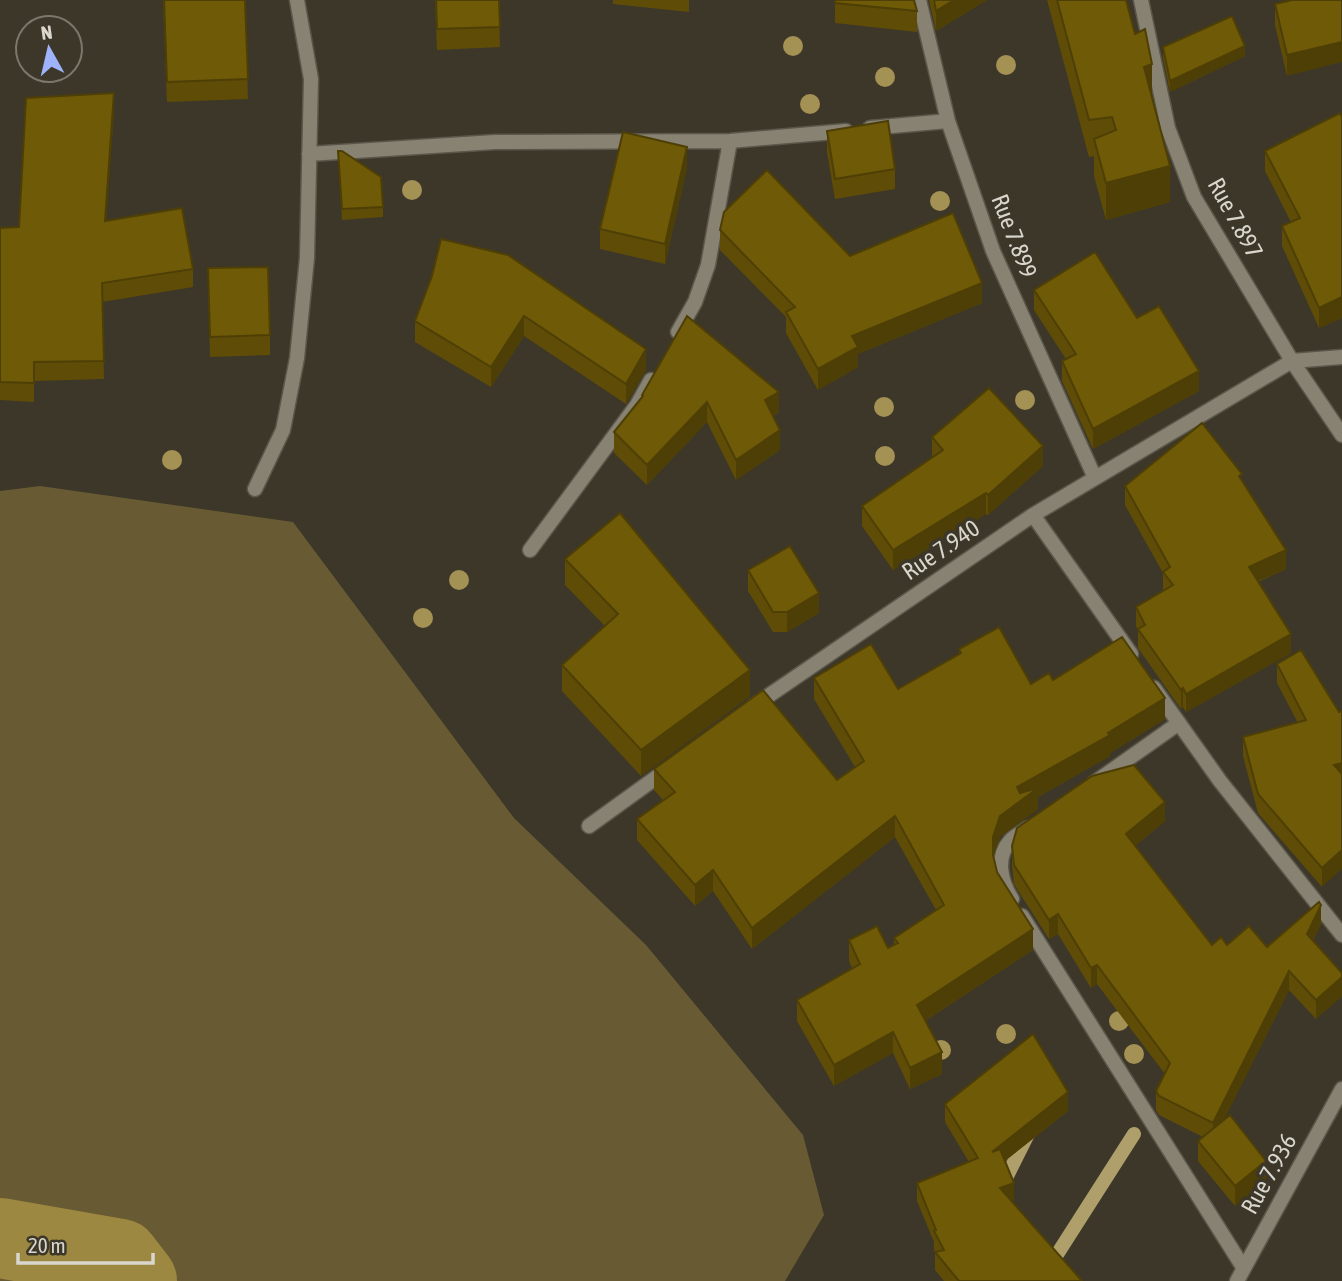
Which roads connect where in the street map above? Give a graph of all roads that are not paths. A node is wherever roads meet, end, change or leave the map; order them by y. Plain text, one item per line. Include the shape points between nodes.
1 (297, 0) edge
2 (919, 0) edge
3 (1140, 0) edge
4 (948, 121) junction
5 (730, 141) junction
6 (309, 154) junction
7 (669, 347) edge
8 (1342, 357) edge
9 (1292, 361) junction
10 (656, 370) edge
11 (1342, 435) edge
12 (1095, 478) junction
13 (255, 489) dead end
14 (1033, 515) junction
15 (530, 550) dead end
16 (744, 713) edge
17 (1179, 723) junction
18 (678, 762) edge
19 (1077, 794) edge
20 (1043, 818) edge
21 (589, 827) dead end
22 (1342, 934) edge
23 (1342, 1089) edge
24 (1240, 1274) edge

1 - 6 street via 311,79
2 - 4 street, Rue 7.899
3 - 9 street, Rue 7.897 via 1168,128 1194,197
4 - 5 street
4 - 12 street, Rue 7.899 via 993,251
5 - 6 street via 495,142
5 - 7 street via 708,265 695,302
6 - 13 street via 307,258 297,358 284,430
8 - 9 street, Rue 7.940
9 - 11 street, Rue 7.897
9 - 12 street, Rue 7.940
10 - 15 street via 637,405
12 - 14 street, Rue 7.940
14 - 16 street, Rue 7.940
14 - 17 street
17 - 19 street
17 - 22 street
18 - 21 street
20 - 24 street via 1009,841 1000,871 1005,888
23 - 24 street, Rue 7.936

